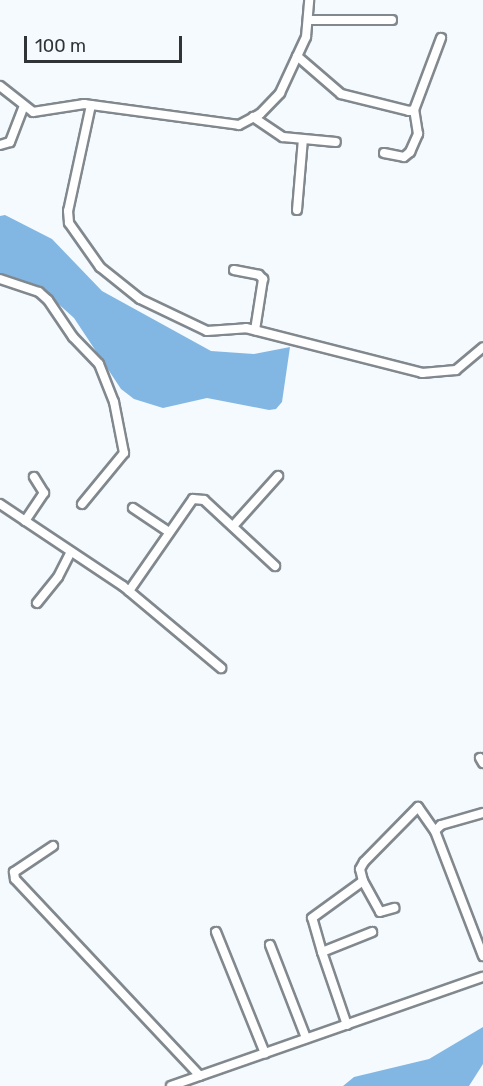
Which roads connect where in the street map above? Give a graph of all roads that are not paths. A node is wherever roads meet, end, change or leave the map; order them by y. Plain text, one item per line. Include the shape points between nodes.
1 (309, 0) edge
2 (308, 20) junction
3 (392, 20) dead end
4 (441, 38) dead end
5 (297, 56) junction
6 (0, 86) edge
7 (91, 105) junction
8 (24, 106) junction
9 (414, 110) junction
10 (254, 117) junction
11 (303, 139) junction
12 (336, 142) dead end
13 (0, 145) edge
14 (384, 153) dead end
15 (297, 210) dead end
16 (234, 270) dead end
17 (0, 279) edge
18 (255, 330) junction
19 (483, 347) edge
20 (278, 476) dead end
21 (34, 477) dead end
22 (0, 504) edge
23 (82, 504) dead end
24 (133, 508) dead end
25 (25, 521) junction
26 (234, 525) junction
27 (170, 532) junction
28 (71, 552) junction
29 (274, 566) dead end
30 (129, 591) junction
31 (37, 603) dead end
32 (221, 668) dead end
33 (483, 813) edge
34 (435, 831) junction
35 (53, 846) dead end
36 (363, 881) junction
37 (394, 908) dead end
38 (216, 932) dead end
39 (372, 932) dead end
40 (270, 945) dead end
41 (322, 952) junction
42 (483, 956) edge
43 (483, 977) edge
44 (347, 1025) junction
45 (306, 1038) junction
46 (265, 1053) junction
47 (200, 1076) junction
48 (171, 1086) edge

1 - 2 street
2 - 3 street
2 - 5 street via 306,38
4 - 9 street
5 - 9 street via 341,94
5 - 10 street via 280,93
6 - 8 street
7 - 8 street via 33,112
7 - 10 street via 239,125
7 - 18 street via 68,211 72,232 118,284 180,321 207,331
8 - 13 street via 10,142
9 - 14 street via 418,134 410,152 404,157
10 - 11 street via 283,136
11 - 12 street
11 - 15 street
16 - 18 street via 263,279
17 - 23 street via 34,290 48,300 73,337 99,364 114,402 124,453
18 - 19 street via 422,373 456,370
20 - 26 street
21 - 25 street via 45,493
22 - 25 street
24 - 27 street
25 - 28 street
26 - 27 street via 204,500 193,499
26 - 29 street
27 - 30 street
28 - 30 street
28 - 31 street via 58,577
30 - 32 street
33 - 34 street via 441,825
34 - 36 street via 418,807 364,862 360,869
34 - 42 street
35 - 47 street via 14,872 15,879
36 - 37 street via 380,912
36 - 41 street via 312,918
38 - 46 street
39 - 41 street
40 - 45 street
41 - 44 street
43 - 44 street
44 - 45 street
45 - 46 street
46 - 47 street
47 - 48 street

